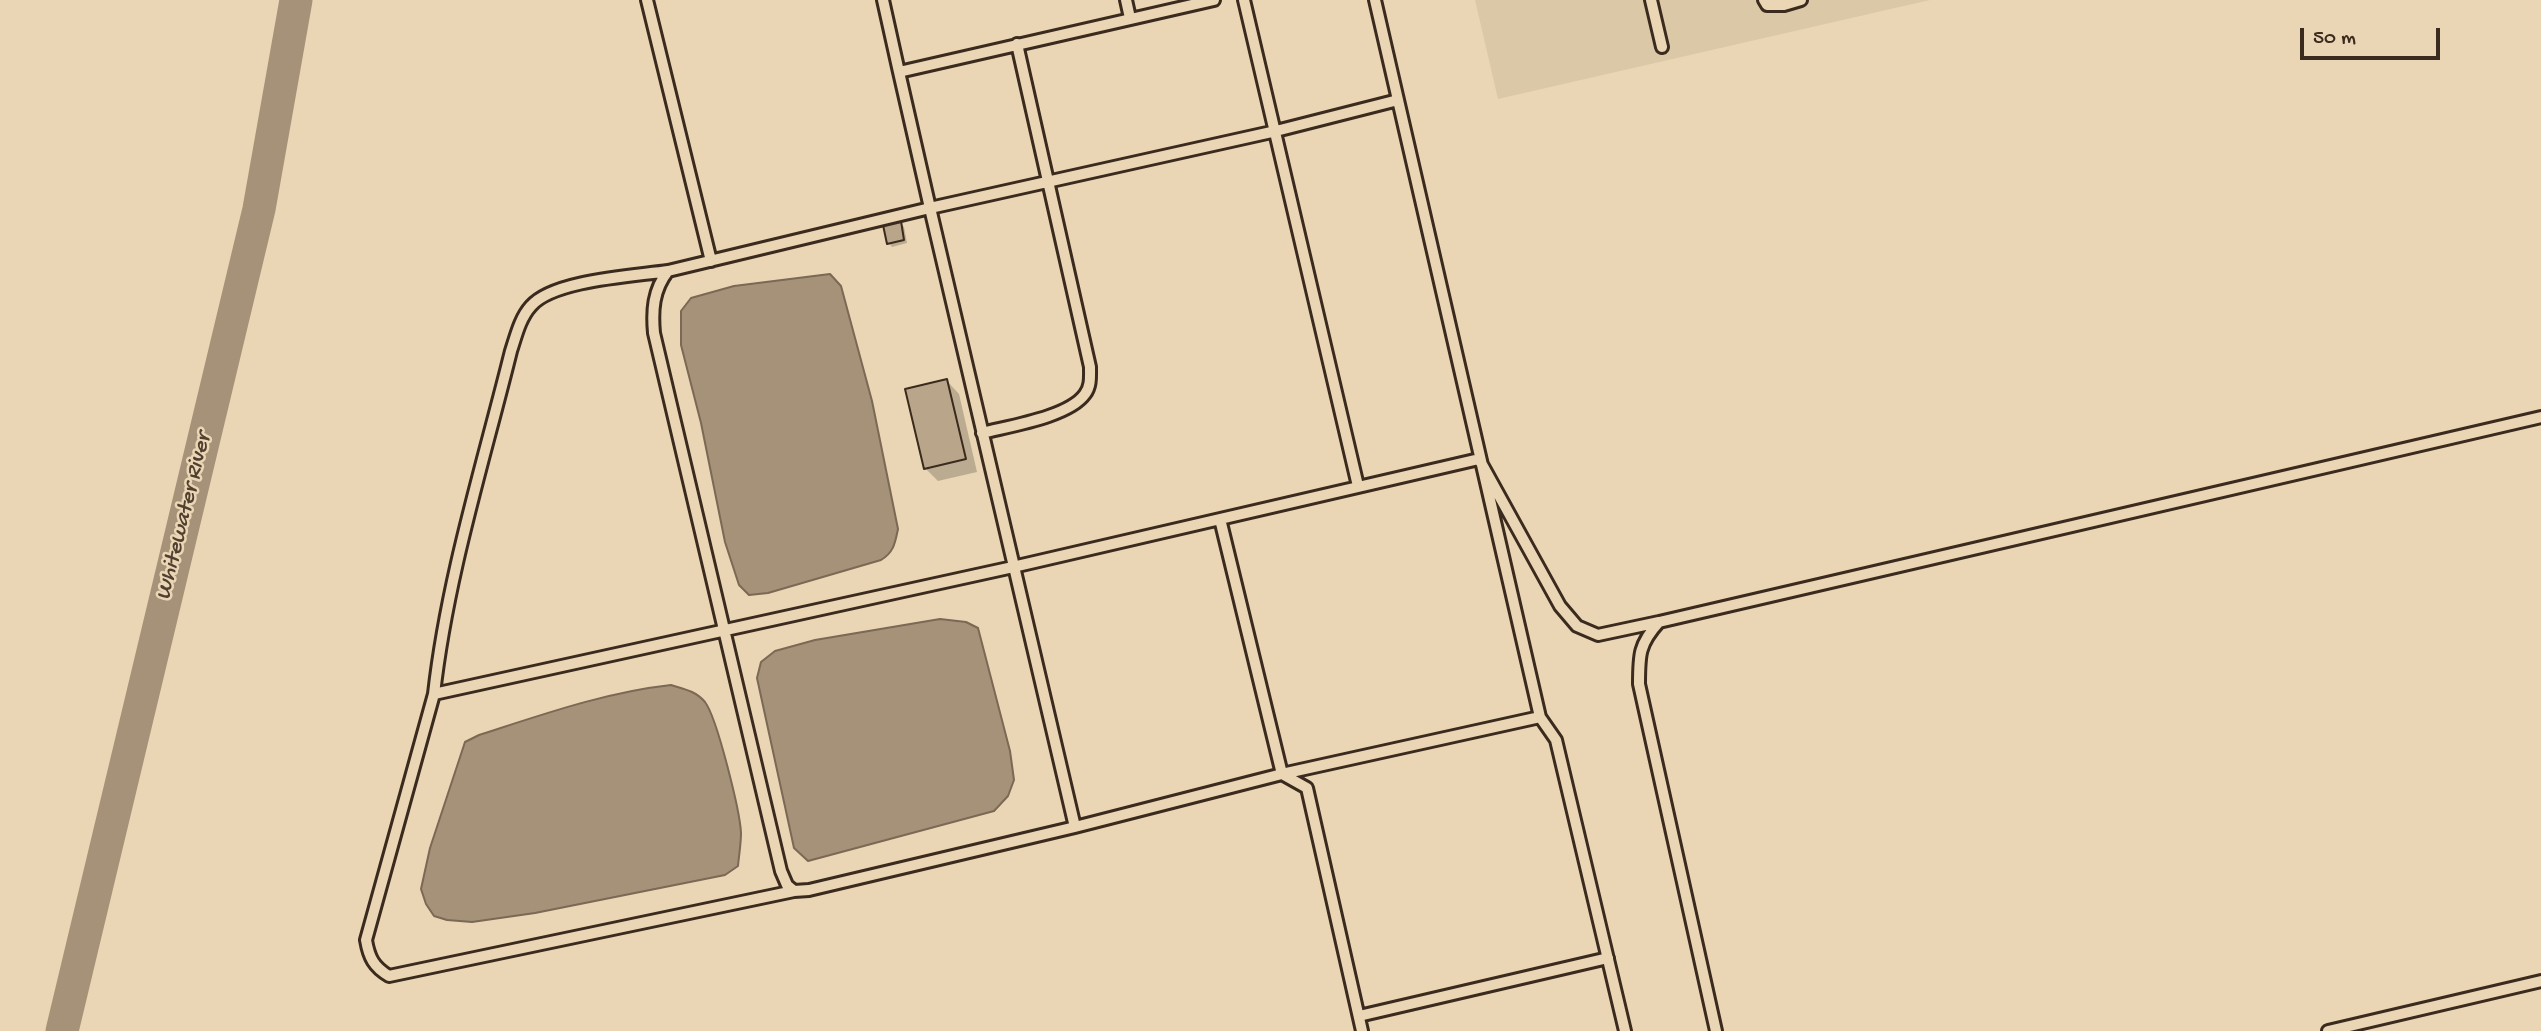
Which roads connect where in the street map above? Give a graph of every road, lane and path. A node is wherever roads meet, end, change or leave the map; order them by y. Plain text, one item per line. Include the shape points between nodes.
1 (647, 0) edge
2 (883, 0) edge
3 (1126, 0) edge
4 (1214, 0) edge
5 (1244, 0) edge
6 (1375, 0) edge
7 (1651, 0) edge
8 (1764, 0) edge
9 (1801, 0) edge
10 (1130, 18) junction
11 (1017, 44) junction
12 (1662, 47) dead end
13 (899, 72) junction
14 (1398, 100) junction
15 (1276, 131) junction
16 (1049, 181) junction
17 (930, 208) junction
18 (711, 261) junction
19 (667, 271) junction
20 (2541, 416) edge
21 (982, 433) junction
22 (1479, 459) junction
23 (1358, 486) junction
24 (1220, 519) junction
25 (1013, 567) junction
26 (1659, 622) junction
27 (724, 629) junction
28 (434, 694) junction
29 (1540, 717) junction
30 (1282, 774) junction
31 (1074, 827) junction
32 (794, 891) junction
33 (1608, 958) junction
34 (2541, 981) edge
35 (1359, 1016) junction
36 (1362, 1031) edge
37 (1625, 1031) edge
38 (1716, 1031) edge
39 (2328, 1031) edge

1 - 18 lane
2 - 13 lane
3 - 10 lane
4 - 10 lane
5 - 15 lane
6 - 14 lane
7 - 12 lane
8 - 9 lane via 1767,5 1784,5
10 - 11 lane
11 - 13 lane
11 - 16 lane
13 - 17 lane
14 - 15 lane
14 - 22 lane
15 - 16 lane
15 - 23 lane
16 - 17 lane
16 - 21 lane via 1090,384 1073,406
17 - 18 lane
17 - 21 lane
18 - 19 lane
19 - 27 lane via 652,312 654,333
19 - 28 lane via 570,286 543,296 522,320 457,562
20 - 26 lane
21 - 25 lane
22 - 23 lane
22 - 26 lane via 1560,606 1577,626 1598,635
22 - 29 lane
23 - 24 lane
24 - 25 lane
24 - 30 lane
25 - 27 lane
25 - 31 lane
26 - 38 lane via 1639,654 1639,684
27 - 28 lane
27 - 32 lane via 781,871
28 - 32 lane via 366,940 376,968 389,976
29 - 30 lane
29 - 33 lane via 1556,740
30 - 31 lane
30 - 35 lane via 1307,788
31 - 32 lane
33 - 35 lane
33 - 37 lane
34 - 39 lane
35 - 36 lane

